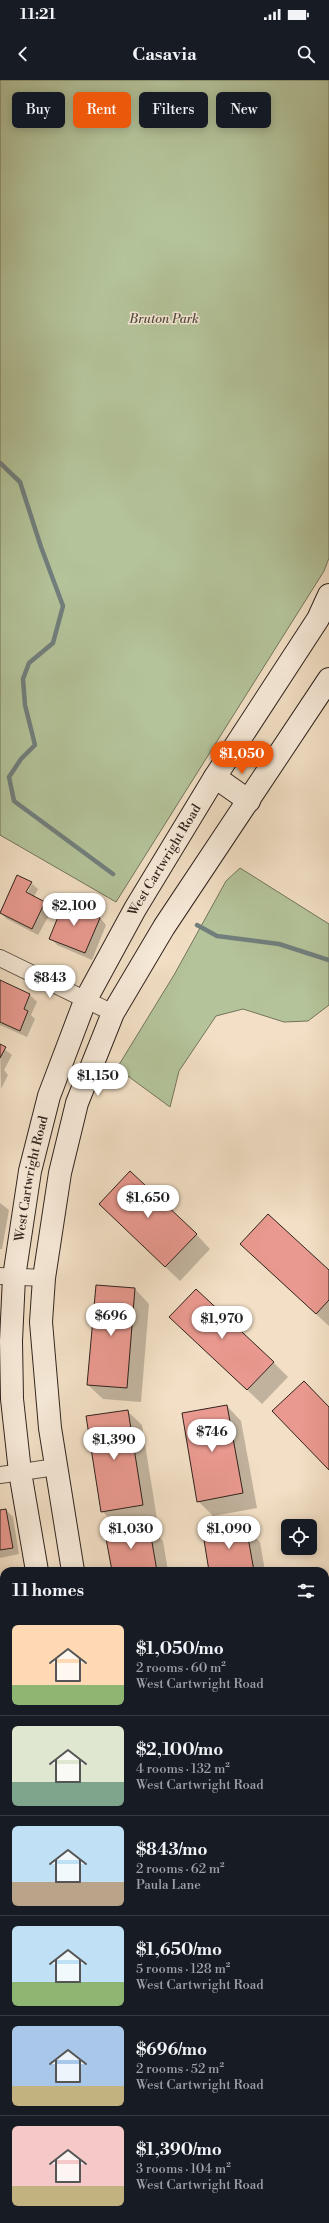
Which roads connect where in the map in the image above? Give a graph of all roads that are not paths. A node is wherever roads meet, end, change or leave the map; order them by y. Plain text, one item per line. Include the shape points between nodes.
1 (329, 595) edge
2 (329, 679) edge
3 (215, 777) junction
4 (249, 801) junction
5 (0, 958) edge
6 (85, 1001) junction
7 (113, 1013) junction
8 (7, 1277) edge
9 (44, 1278) junction
10 (56, 1467) junction
11 (10, 1473) edge
12 (36, 1567) edge
13 (72, 1567) edge

1 - 3 main road, West Cartwright Road via 318,619
2 - 4 main road, West Cartwright Road
3 - 4 main road
3 - 6 main road, West Cartwright Road via 135,909
4 - 7 main road, West Cartwright Road via 164,927
5 - 6 street
6 - 7 street
6 - 8 main road, West Cartwright Road via 47,1104
7 - 9 main road, West Cartwright Road via 77,1103 60,1173
8 - 9 street
8 - 11 main road, West Cartwright Road via 12,1399
9 - 10 main road, West Cartwright Road via 42,1322 50,1428
10 - 11 street
10 - 13 main road, West Cartwright Road
11 - 12 main road, West Cartwright Road

